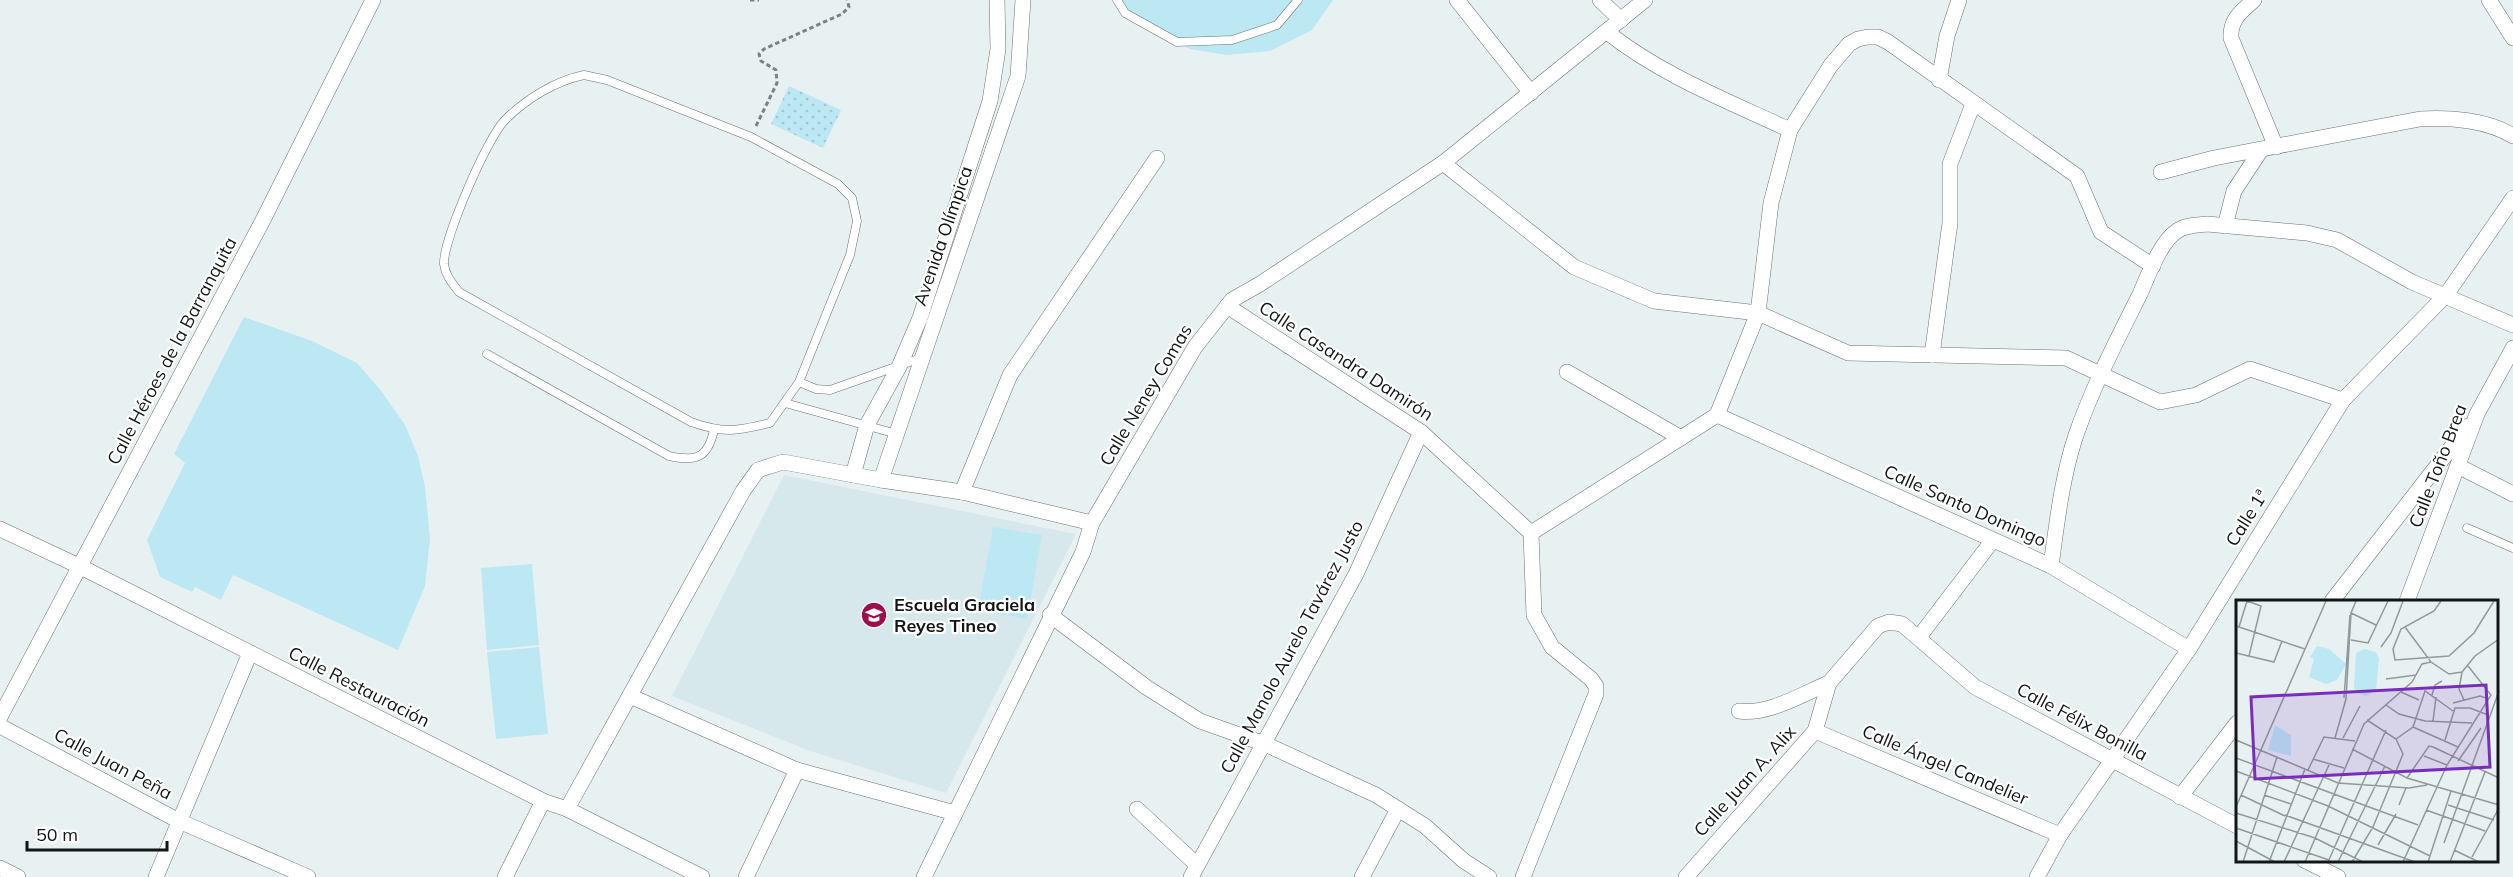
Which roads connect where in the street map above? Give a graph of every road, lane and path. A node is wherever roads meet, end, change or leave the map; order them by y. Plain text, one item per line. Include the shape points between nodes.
1 (373, 0) edge
2 (750, 0) edge
3 (759, 0) edge
4 (847, 0) edge
5 (997, 0) edge
6 (1023, 0) edge
7 (1117, 0) edge
8 (1298, 0) edge
9 (1457, 0) edge
10 (1600, 0) edge
11 (1645, 0) edge
12 (1959, 0) edge
13 (2254, 0) edge
14 (2489, 0) edge
15 (1620, 20) junction
16 (1607, 32) junction
17 (2513, 38) edge
18 (1939, 80) junction
19 (1531, 93) junction
20 (1973, 104) junction
21 (1790, 130) junction
22 (2513, 136) edge
23 (750, 137) junction
24 (2269, 149) junction
25 (1157, 158) dead end
26 (1443, 163) junction
27 (2161, 172) dead end
28 (2513, 198) edge
29 (2225, 226) junction
30 (2153, 266) junction
31 (2446, 295) junction
32 (1227, 306) junction
33 (1758, 313) junction
34 (2513, 325) edge
35 (2513, 348) edge
36 (487, 354) dead end
37 (1932, 355) junction
38 (923, 358) junction
39 (899, 367) junction
40 (1567, 372) dead end
41 (2100, 375) junction
42 (799, 382) junction
43 (2343, 400) junction
44 (786, 403) junction
45 (2477, 414) junction
46 (1717, 415) junction
47 (867, 425) junction
48 (714, 430) junction
49 (1421, 432) junction
50 (897, 434) junction
51 (1681, 438) junction
52 (2458, 466) junction
53 (853, 475) junction
54 (881, 480) junction
55 (962, 492) junction
56 (2513, 494) edge
57 (1092, 524) junction
58 (2467, 528) dead end
59 (0, 529) edge
60 (1531, 533) junction
61 (1993, 540) junction
62 (2513, 548) edge
63 (2050, 566) junction
64 (81, 567) junction
65 (2333, 600) edge
66 (2407, 600) edge
67 (1050, 615) junction
68 (1919, 637) junction
69 (2189, 649) junction
70 (250, 653) junction
71 (1829, 683) junction
72 (630, 696) junction
73 (1739, 711) dead end
74 (0, 717) edge
75 (2236, 724) edge
76 (0, 726) edge
77 (1815, 731) junction
78 (1265, 744) junction
79 (2114, 761) junction
80 (796, 770) junction
81 (2180, 797) junction
82 (543, 801) junction
83 (1137, 808) dead end
84 (567, 809) junction
85 (1398, 809) junction
86 (955, 813) junction
87 (179, 821) junction
88 (2236, 825) edge
89 (2060, 836) junction
90 (2307, 865) edge
91 (0, 868) edge
92 (1194, 871) edge
93 (18, 877) edge
94 (156, 877) edge
95 (308, 877) edge
96 (505, 877) edge
97 (702, 877) edge
98 (746, 877) edge
99 (924, 877) edge
100 (1362, 877) edge
101 (1489, 877) edge
102 (1523, 877) edge
103 (1686, 877) edge
104 (2037, 877) edge
105 (2338, 877) edge

1 - 64 street, Calle Héroes de la Barranquita
2 - 3 path
4 - 23 path via 849,7 842,14 759,54 761,61 776,70 778,80
5 - 39 street via 998,49 990,100 920,318
6 - 38 street, Avenida Olímpica via 1018,76
7 - 8 lane via 1125,13 1177,42 1232,40 1277,25
9 - 19 street
10 - 15 street
11 - 15 street, Calle Neney Comas
12 - 18 street
13 - 24 street via 2234,19 2230,38
14 - 17 street
15 - 16 street, Calle Neney Comas
16 - 19 street, Calle Neney Comas
16 - 21 street via 1635,54
18 - 20 street
18 - 21 street via 1878,37 1858,39 1831,65
19 - 26 street, Calle Neney Comas
20 - 30 street via 2078,176 2101,232
20 - 37 street via 1950,164 1950,223
21 - 33 street via 1771,203
22 - 24 street via 2445,117
23 - 42 lane via 838,184 852,198 858,221 849,255
23 - 48 lane via 607,80 584,75 569,78 546,89 505,120 488,143 474,172 444,262 446,275 459,292 692,422
24 - 27 street
24 - 29 street via 2234,191
25 - 55 street via 1010,375
26 - 32 street, Calle Neney Comas
26 - 33 street via 1574,267 1654,301
28 - 31 street, Calle 1ª
29 - 30 street via 2193,225 2177,230
29 - 31 street via 2307,233 2337,240 2412,282
30 - 41 street
31 - 34 street
31 - 43 street, Calle 1ª
32 - 49 street, Calle Casandra Damirón
32 - 57 street, Calle Neney Comas via 1195,347
33 - 37 street via 1848,353
33 - 46 street
35 - 45 street, Calle Toño Brea
36 - 48 lane via 669,456 697,458 707,451
37 - 41 street via 2066,358
38 - 39 lane
38 - 50 street, Avenida Olímpica
39 - 42 lane via 830,390
39 - 47 street
40 - 51 street
41 - 43 street via 2160,402 2196,395 2250,369
41 - 63 street via 2073,446
42 - 44 lane
43 - 69 street, Calle 1ª
44 - 47 lane
44 - 48 lane via 770,423 741,430
45 - 52 street, Calle Toño Brea
45 - 65 street
46 - 51 street
46 - 61 street, Calle Santo Domingo
47 - 50 lane
47 - 53 street
49 - 60 street, Calle Casandra Damirón
49 - 78 street, Calle Manolo Aurelo Tavárez Justo via 1356,574
50 - 54 street, Avenida Olímpica
51 - 60 street
52 - 56 street
52 - 66 street, Calle Toño Brea
53 - 54 street
53 - 72 street via 783,462 758,470 742,491
54 - 55 street
55 - 57 street
57 - 67 street, Calle Neney Comas via 1083,552
58 - 62 lane
59 - 64 street, Calle Restauración
60 - 102 street via 1534,615 1552,647 1591,680 1596,694
61 - 63 street, Calle Santo Domingo
61 - 68 street
63 - 69 street, Calle Santo Domingo
64 - 70 street, Calle Restauración
64 - 74 street, Calle Héroes de la Barranquita
67 - 78 street via 1146,687 1200,721
67 - 86 street, Calle Neney Comas
68 - 71 street, Calle Juan A. Alix via 1896,622 1883,623
68 - 79 street, Calle Félix Bonilla via 1975,687
69 - 79 street, Calle 1ª
70 - 82 street, Calle Restauración
70 - 87 street
71 - 73 street via 1766,709
71 - 77 street, Calle Juan A. Alix
72 - 80 street
72 - 84 street
75 - 81 street
76 - 87 street, Calle Juan Peña
77 - 89 street, Calle Ángel Candelier
77 - 103 street, Calle Juan A. Alix
78 - 85 street
78 - 92 street, Calle Manolo Aurelo Tavárez Justo
79 - 81 street, Calle Félix Bonilla
79 - 89 street, Calle 1ª
80 - 86 street
80 - 98 street
81 - 88 street, Calle Félix Bonilla
82 - 84 street, Calle Restauración
82 - 96 street
83 - 92 street
84 - 97 street, Calle Restauración
85 - 100 street
85 - 101 street
86 - 99 street, Calle Neney Comas
87 - 94 street
87 - 95 street, Calle Juan Peña
89 - 104 street, Calle 1ª
90 - 105 street
91 - 93 street

